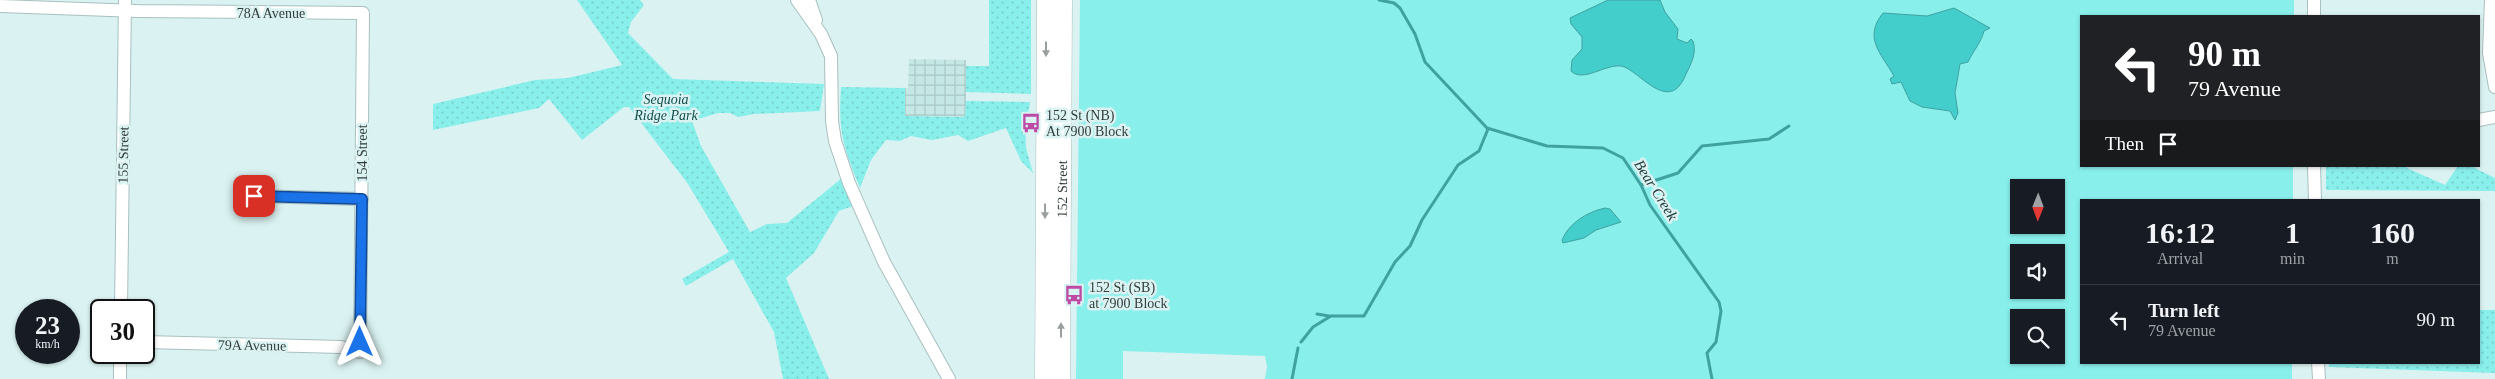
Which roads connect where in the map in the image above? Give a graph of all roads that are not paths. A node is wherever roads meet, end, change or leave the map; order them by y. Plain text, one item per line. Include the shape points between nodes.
1 (797, 0) edge
2 (810, 0) edge
3 (1046, 0) edge
4 (1063, 0) edge
5 (2314, 0) edge
6 (2490, 0) edge
7 (125, 5) edge
8 (0, 6) edge
9 (363, 13) joint
10 (2314, 15) edge
11 (821, 34) junction
12 (2495, 87) edge
13 (2495, 117) edge
14 (2480, 120) edge
15 (2314, 167) edge
16 (254, 196) dead end
17 (362, 199) junction
18 (2315, 199) edge
19 (121, 299) edge
20 (155, 342) edge
21 (360, 352) joint
22 (120, 364) edge
23 (2318, 364) edge
24 (120, 379) edge
25 (949, 379) edge
26 (1044, 379) edge
27 (1061, 379) edge
28 (2319, 379) edge

1 - 11 street
2 - 11 street
3 -> 26 main road, 152 Street
27 -> 4 main road, 152 Street
5 - 10 street
6 - 12 street via 2489,53
7 - 8 street, 78A Avenue
7 - 9 street, 78A Avenue
7 - 19 street, 155 Street
9 - 17 street, 154 Street
11 - 25 street via 831,56 832,121 840,158 884,262
13 - 14 street
15 - 18 street
16 - 17 street
17 - 21 street, 154 Street
20 - 21 street, 79A Avenue via 341,347
22 - 24 street
23 - 28 street

